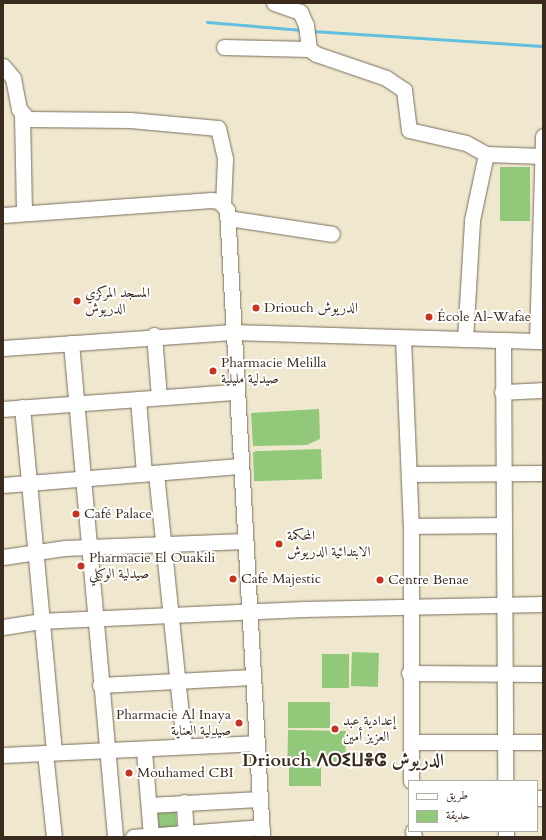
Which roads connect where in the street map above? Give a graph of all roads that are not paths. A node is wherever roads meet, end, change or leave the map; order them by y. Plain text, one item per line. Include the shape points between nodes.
1 (274, 3) edge
2 (308, 3) edge
3 (304, 18) junction
4 (224, 47) dead end
5 (309, 49) junction
6 (3, 66) edge
7 (22, 115) junction
8 (543, 136) edge
9 (486, 154) junction
10 (542, 156) edge
11 (542, 189) edge
12 (223, 204) junction
13 (24, 213) junction
14 (3, 214) edge
15 (228, 218) junction
16 (541, 226) edge
17 (332, 234) dead end
18 (540, 295) edge
19 (232, 332) junction
20 (154, 336) junction
21 (403, 338) junction
22 (464, 339) junction
23 (503, 340) junction
24 (540, 341) edge
25 (71, 343) junction
26 (3, 348) edge
27 (543, 390) edge
28 (236, 392) junction
29 (502, 392) junction
30 (159, 397) junction
31 (138, 399) junction
32 (77, 402) junction
33 (22, 407) junction
34 (3, 408) edge
35 (239, 466) junction
36 (503, 472) junction
37 (543, 473) edge
38 (150, 474) junction
39 (409, 474) junction
40 (82, 479) junction
41 (27, 482) junction
42 (3, 485) edge
43 (503, 525) junction
44 (411, 526) junction
45 (244, 541) junction
46 (164, 546) junction
47 (89, 547) junction
48 (34, 553) junction
49 (3, 557) edge
50 (504, 603) junction
51 (543, 604) edge
52 (410, 605) junction
53 (248, 612) junction
54 (171, 617) junction
55 (94, 620) junction
56 (40, 621) junction
57 (3, 627) edge
58 (502, 672) junction
59 (409, 673) junction
60 (543, 674) edge
61 (252, 677) junction
62 (178, 679) junction
63 (100, 685) junction
64 (503, 740) junction
65 (411, 742) junction
66 (543, 742) edge
67 (254, 743) junction
68 (184, 746) junction
69 (144, 751) junction
70 (49, 752) junction
71 (105, 752) junction
72 (3, 755) edge
73 (411, 780) edge
74 (505, 780) edge
75 (259, 799) junction
76 (184, 802) junction
77 (149, 805) junction
78 (262, 832) edge
79 (151, 836) edge
80 (186, 836) edge
81 (54, 837) edge
82 (115, 837) edge
83 (133, 837) edge

1 - 3 street via 300,12
2 - 3 street
3 - 5 street
4 - 5 street
5 - 9 street via 324,59 398,84 407,96 409,130 466,143
6 - 7 street via 13,78
7 - 12 street via 34,120 130,120 218,128 225,159
7 - 13 street
8 - 10 street
9 - 10 street
9 - 22 street via 472,220
10 - 11 street
11 - 16 street
12 - 13 street via 211,200
12 - 15 street
13 - 14 street
15 - 17 street
15 - 19 street
16 - 18 street
18 - 24 street
19 - 20 street
19 - 21 street
19 - 28 street
20 - 25 street
20 - 30 street
21 - 22 street
21 - 39 street
22 - 23 street
23 - 24 street
23 - 29 street
25 - 26 street
25 - 32 street
27 - 29 street
28 - 30 street
28 - 35 street
29 - 36 street
30 - 31 street
31 - 32 street
31 - 38 street
32 - 33 street
32 - 40 street
33 - 34 street
33 - 41 street
35 - 38 street
35 - 45 street
36 - 37 street
36 - 39 street
36 - 43 street
38 - 40 street
38 - 46 street
39 - 44 street
40 - 41 street
40 - 47 street
41 - 42 street
41 - 48 street
43 - 44 street
43 - 50 street
44 - 52 street
45 - 46 street
45 - 53 street
46 - 47 street
46 - 54 street
47 - 48 street
47 - 55 street
48 - 49 street
48 - 56 street
50 - 51 street
50 - 52 street
50 - 58 street
52 - 53 street
52 - 59 street
53 - 54 street
53 - 61 street
54 - 55 street
54 - 62 street
55 - 56 street
55 - 63 street
56 - 57 street
56 - 70 street
58 - 59 street
58 - 60 street
58 - 64 street
59 - 65 street
61 - 62 street
61 - 67 street
62 - 63 street
62 - 68 street
63 - 71 street
64 - 65 street
64 - 66 street
64 - 74 street
65 - 73 street
67 - 68 street
67 - 75 street
68 - 69 street
69 - 71 street
69 - 77 street
70 - 71 street
70 - 72 street
70 - 81 street
71 - 82 street
75 - 76 street
75 - 78 street
76 - 77 street
76 - 80 street
77 - 79 street
78 - 80 street
79 - 80 street
79 - 83 street

